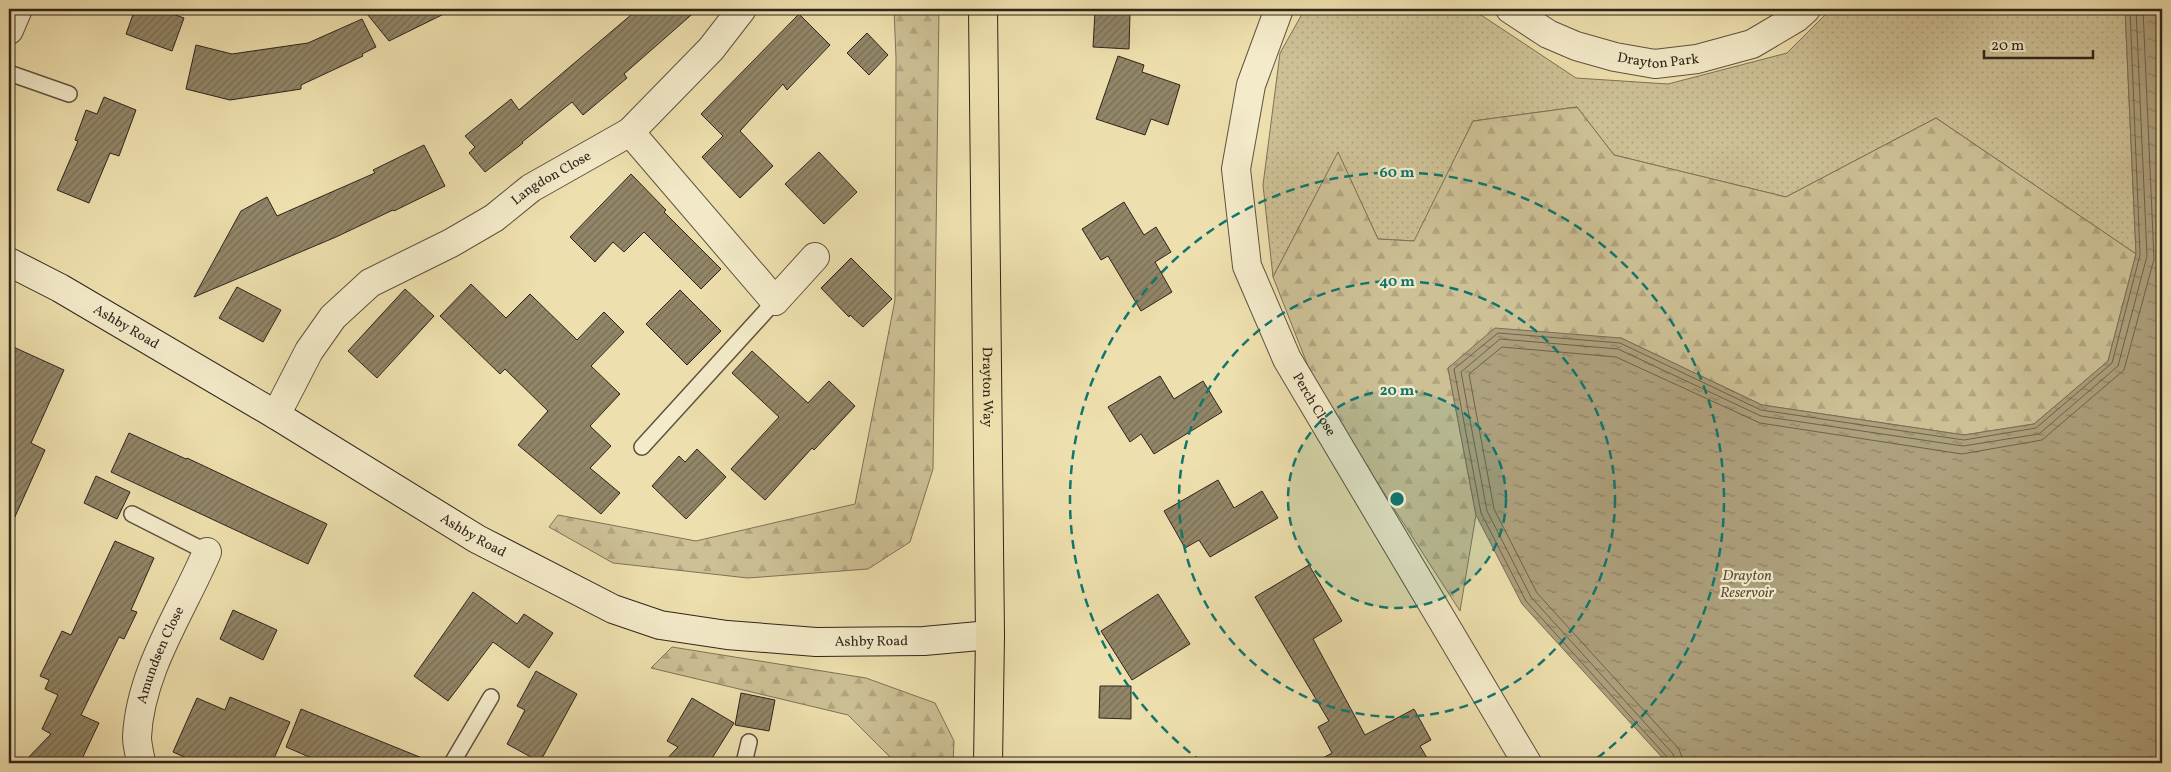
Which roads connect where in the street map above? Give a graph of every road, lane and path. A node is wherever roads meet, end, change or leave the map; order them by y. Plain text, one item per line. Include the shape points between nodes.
1 (18, 9) edge
2 (742, 9) edge
3 (983, 9) edge
4 (1279, 9) edge
5 (1510, 9) edge
6 (1806, 9) edge
7 (9, 30) edge
8 (9, 73) edge
9 (69, 94) dead end
10 (630, 132) junction
11 (815, 257) dead end
12 (9, 262) edge
13 (775, 300) junction
14 (276, 415) junction
15 (642, 447) dead end
16 (132, 514) dead end
17 (207, 552) joint
18 (990, 635) junction
19 (491, 697) dead end
20 (749, 742) dead end
21 (141, 763) edge
22 (452, 763) edge
23 (744, 763) edge
24 (988, 763) edge
25 (1527, 763) edge

1 - 7 street
2 - 10 street, Langdon Close via 711,49
3 - 18 main road, Drayton Way
4 - 25 street, Perch Close via 1251,85 1236,169 1247,266 1287,359
5 - 6 street, Drayton Park via 1548,34 1576,46 1655,64 1697,58 1752,44
8 - 9 lane
10 - 13 street
10 - 14 street, Langdon Close via 531,188 494,218 370,284 334,317 309,350
11 - 13 street
12 - 14 street, Ashby Road via 60,288
13 - 15 lane
14 - 18 street, Ashby Road via 477,539 613,608 660,625 727,635 816,642 924,641
16 - 17 lane
17 - 21 street, Amundsen Close via 157,659 143,698 137,738
18 - 24 main road, Drayton Way
19 - 22 lane
20 - 23 lane

